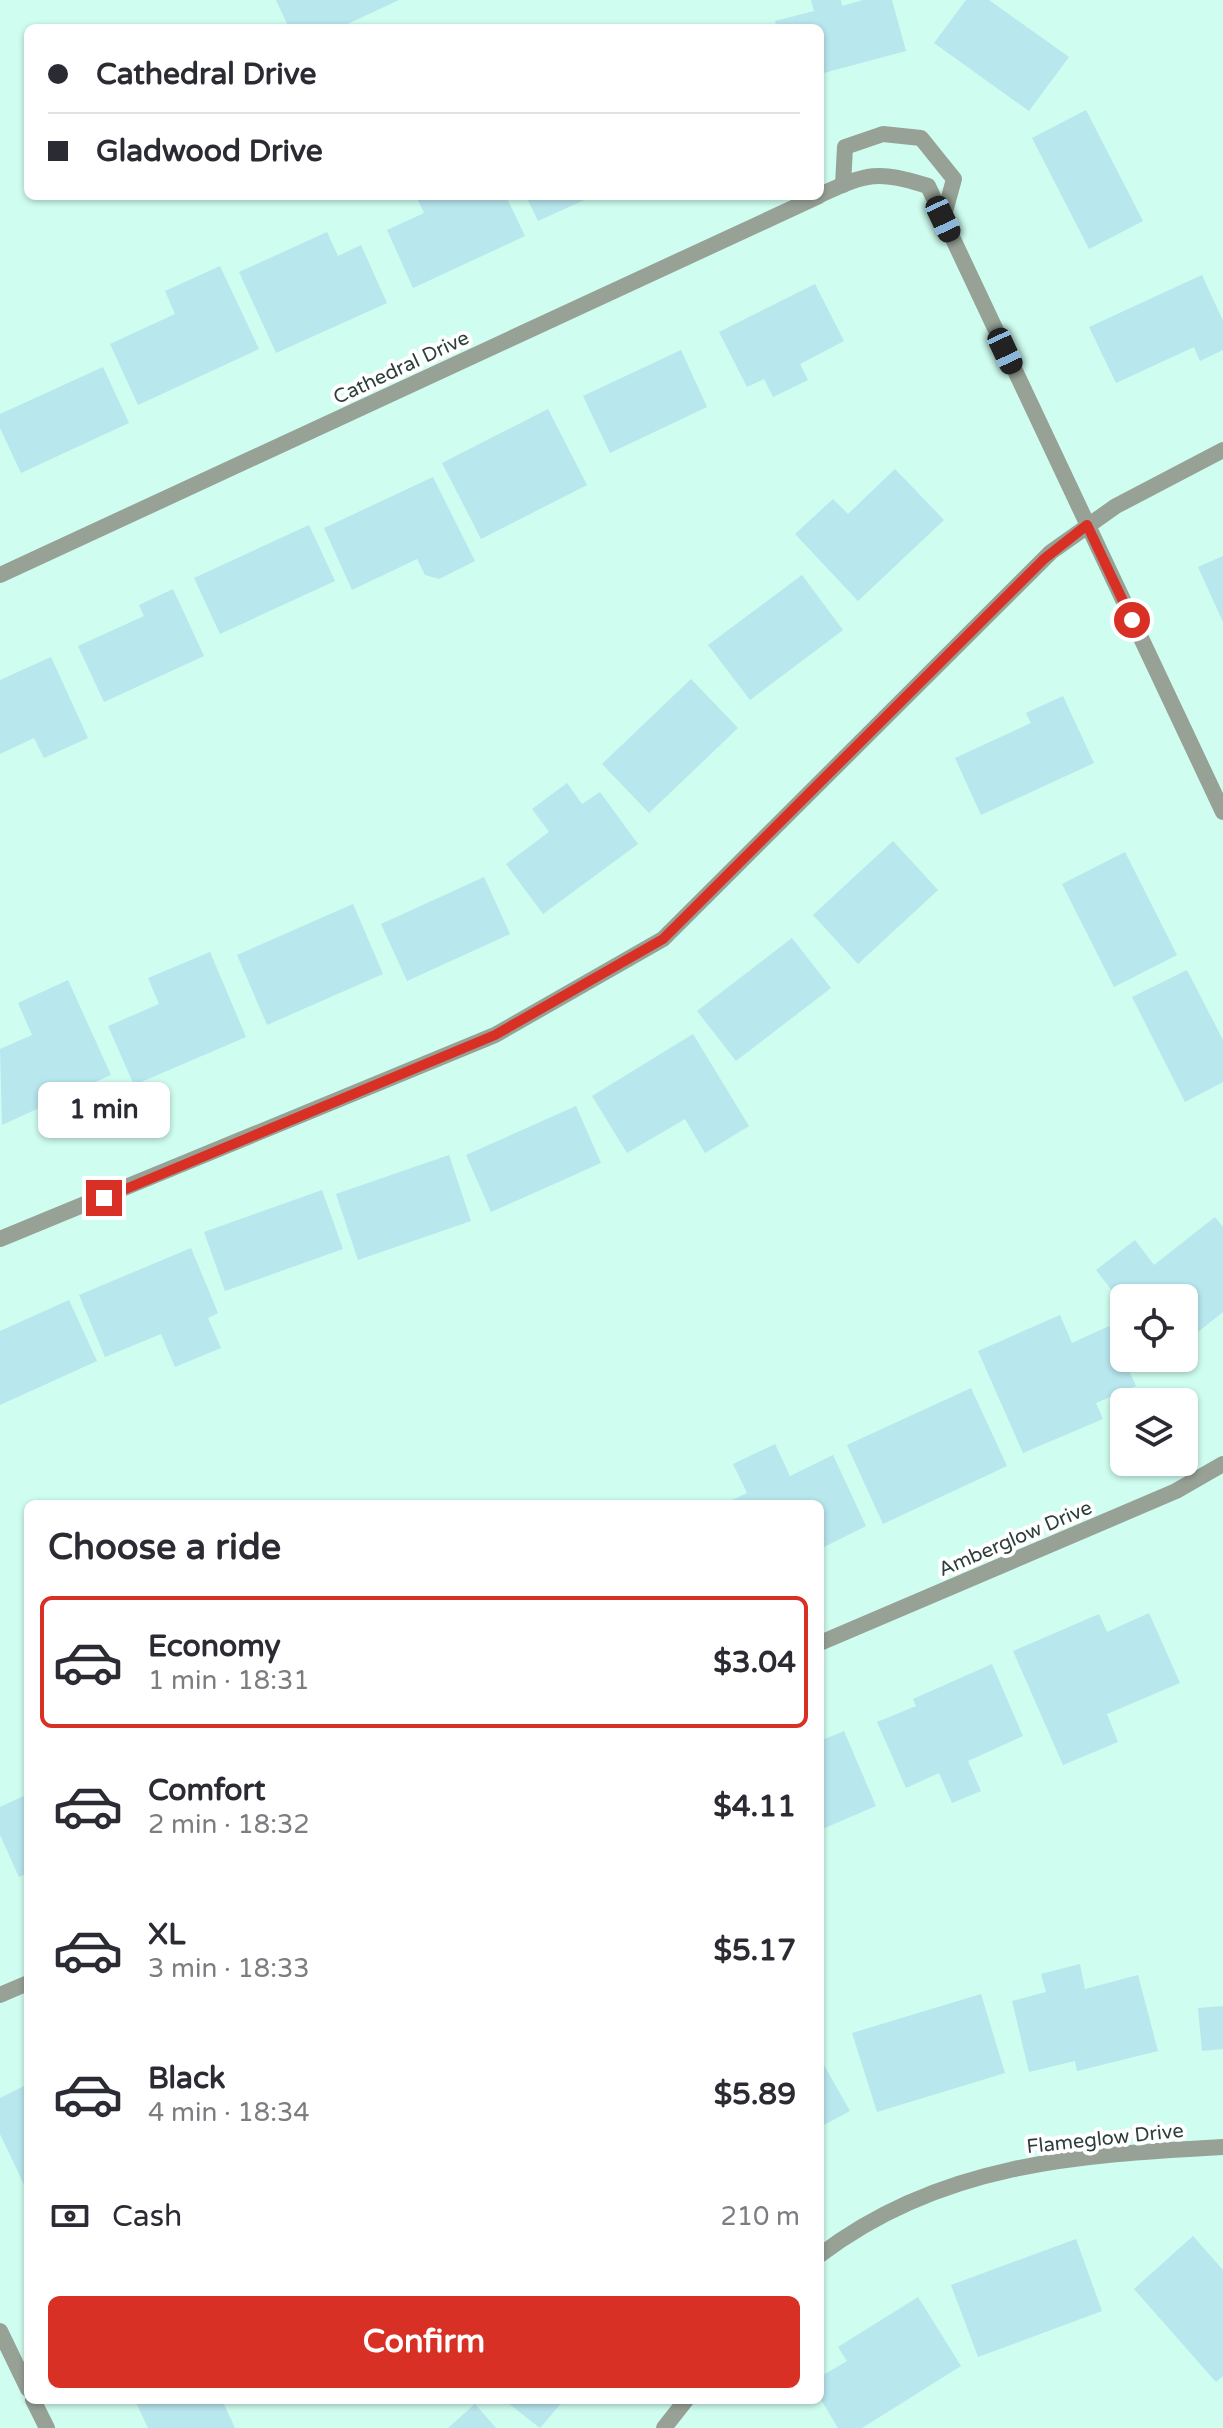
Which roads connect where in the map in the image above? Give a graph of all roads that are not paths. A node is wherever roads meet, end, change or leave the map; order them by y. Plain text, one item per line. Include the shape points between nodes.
1 (843, 185) junction
2 (824, 194) edge
3 (810, 200) edge
4 (943, 219) junction
5 (1223, 450) edge
6 (1087, 525) junction
7 (0, 575) edge
8 (1223, 812) edge
9 (0, 1239) edge
10 (1223, 1464) edge
11 (824, 1641) edge
12 (24, 1985) edge
13 (0, 1995) edge
14 (1223, 2147) edge
15 (824, 2252) edge
16 (0, 2331) edge
17 (24, 2381) edge
18 (35, 2404) edge
19 (683, 2404) edge
20 (47, 2428) edge
21 (664, 2428) edge

1 - 2 street, Cathedral Drive
1 - 4 street, Cathedral Drive via 889,174 928,186
1 - 4 street via 845,147 883,134 921,138 954,179
3 - 7 street, Cathedral Drive
4 - 6 street, Cathedral Drive
5 - 6 street
6 - 8 street, Cathedral Drive
6 - 9 street via 1044,559 663,939 495,1035
10 - 11 street, Amberglow Drive via 1176,1491
12 - 13 street
14 - 15 street, Flameglow Drive via 1035,2162 952,2182 878,2216
16 - 17 street
18 - 20 street
19 - 21 street

